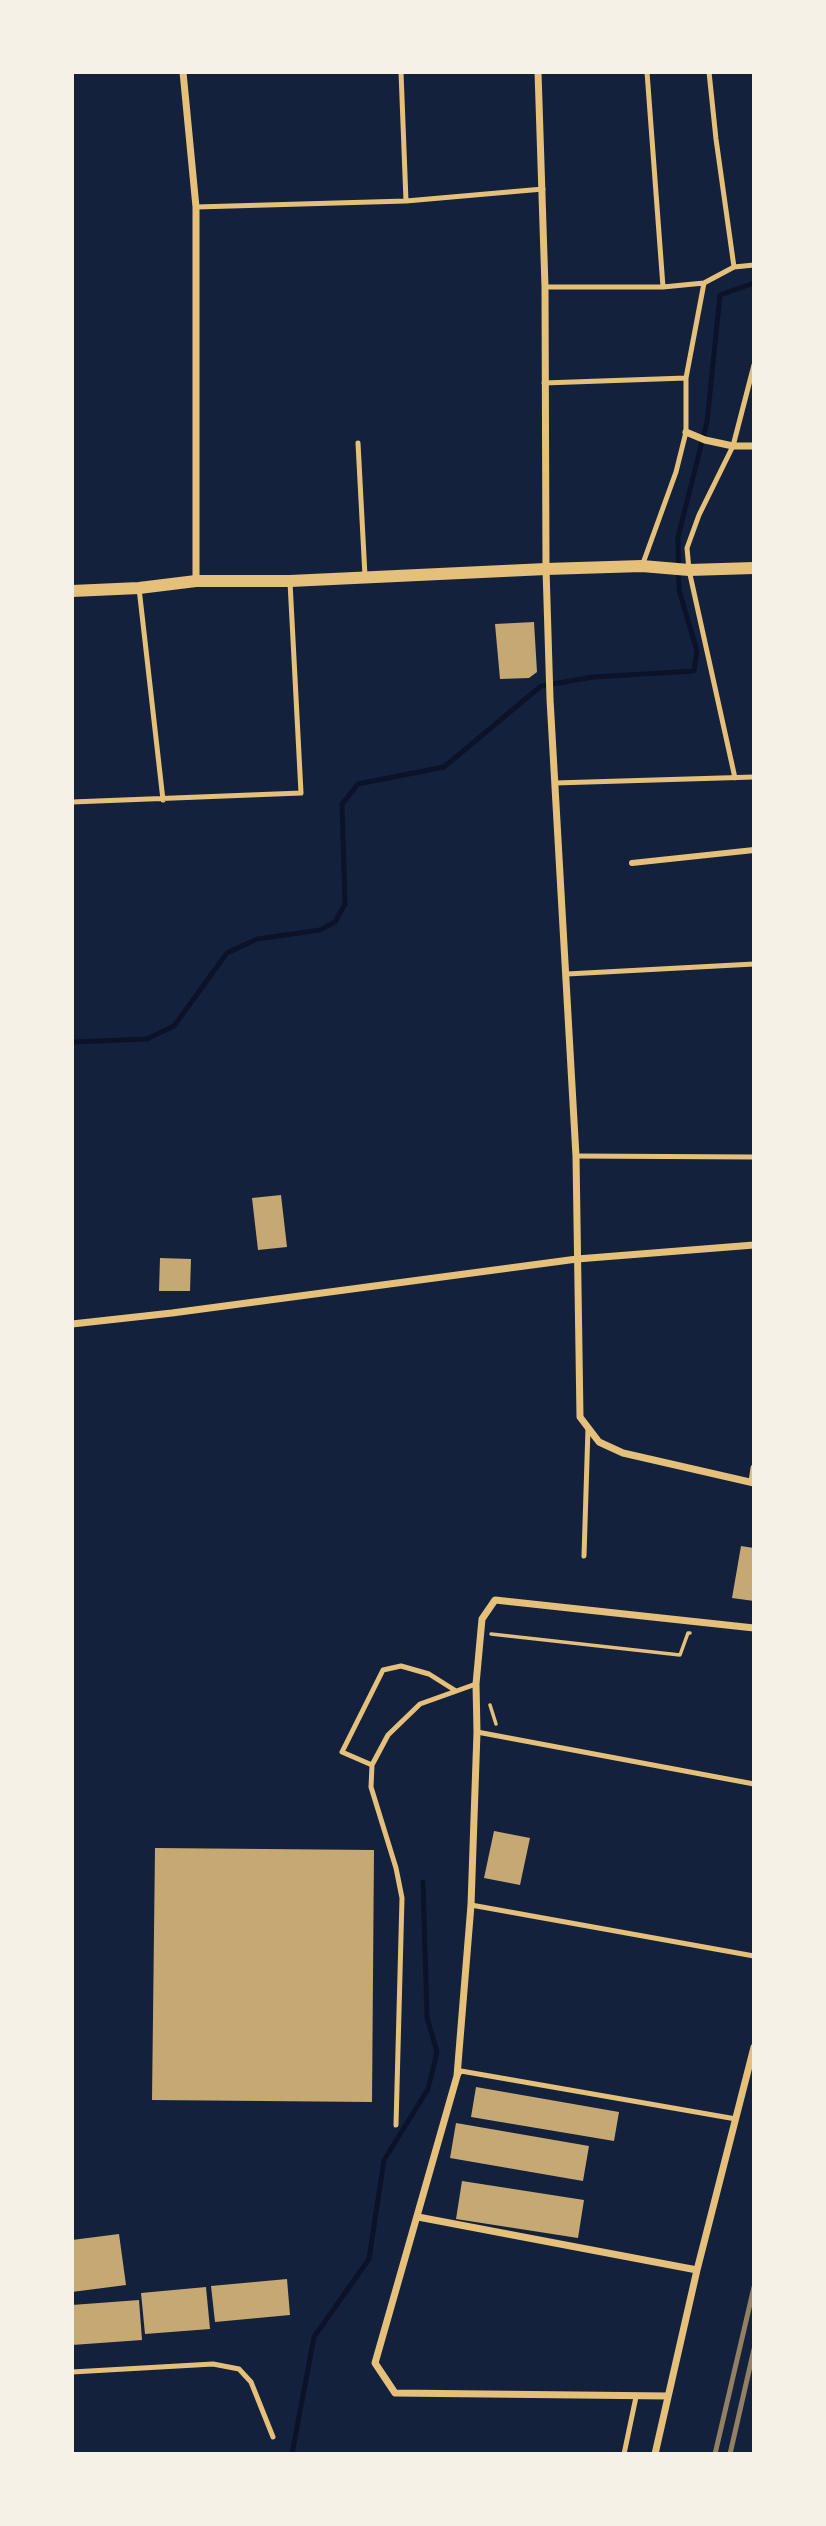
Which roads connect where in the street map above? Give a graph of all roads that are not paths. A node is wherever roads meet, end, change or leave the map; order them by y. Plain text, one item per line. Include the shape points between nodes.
1 (183, 72) edge
2 (401, 72) edge
3 (538, 72) edge
4 (647, 72) edge
5 (709, 72) edge
6 (543, 189) junction
7 (406, 201) junction
8 (196, 207) junction
9 (754, 265) edge
10 (733, 267) junction
11 (704, 283) junction
12 (663, 287) junction
13 (545, 288) junction
14 (754, 365) edge
15 (686, 378) junction
16 (544, 383) junction
17 (686, 432) junction
18 (358, 443) dead end
19 (733, 446) junction
20 (754, 446) edge
21 (642, 566) junction
22 (754, 568) edge
23 (546, 569) junction
24 (688, 570) junction
25 (365, 577) junction
26 (290, 580) junction
27 (196, 581) junction
28 (139, 588) junction
29 (72, 591) edge
30 (754, 777) edge
31 (735, 778) junction
32 (555, 783) junction
33 (163, 800) junction
34 (72, 802) edge
35 (754, 850) edge
36 (632, 863) dead end
37 (754, 964) edge
38 (567, 974) junction
39 (576, 1156) junction
40 (754, 1157) edge
41 (754, 1245) edge
42 (577, 1259) junction
43 (72, 1324) edge
44 (588, 1428) junction
45 (754, 1468) edge
46 (753, 1483) edge
47 (584, 1556) dead end
48 (754, 1628) edge
49 (476, 1684) junction
50 (456, 1691) junction
51 (477, 1732) junction
52 (372, 1765) junction
53 (754, 1784) edge
54 (471, 1905) junction
55 (754, 1956) edge
56 (754, 2047) edge
57 (457, 2076) junction
58 (736, 2119) junction
59 (396, 2125) dead end
60 (418, 2217) junction
61 (697, 2270) junction
62 (72, 2372) edge
63 (668, 2396) junction
64 (636, 2398) junction
65 (273, 2437) dead end
66 (624, 2454) edge
67 (656, 2454) edge

1 - 8 street
2 - 7 lane
3 - 6 street
4 - 12 lane
5 - 10 lane
6 - 7 lane
6 - 13 street
7 - 8 lane
8 - 27 street
9 - 10 lane
10 - 11 lane
11 - 12 lane
11 - 15 lane
12 - 13 lane
13 - 16 street
14 - 19 lane
15 - 16 lane
15 - 17 lane
16 - 23 street
17 - 19 street
17 - 21 lane
18 - 25 lane
19 - 20 street
19 - 24 lane via 698,515 687,548
21 - 23 street
21 - 24 street
22 - 24 street
23 - 25 street
23 - 32 street
24 - 31 lane
25 - 26 street
26 - 27 street
26 - 33 lane via 301,793
27 - 28 street
28 - 29 street
28 - 33 lane
30 - 31 lane
31 - 32 lane
32 - 38 street
33 - 34 lane
35 - 36 street
37 - 38 lane
38 - 39 street
39 - 40 lane
39 - 42 street
41 - 42 street
42 - 43 street
42 - 44 street via 580,1417
44 - 46 street via 598,1442 623,1453
44 - 47 lane
45 - 46 street
48 - 49 street via 495,1600 482,1619
49 - 50 lane
49 - 51 street
50 - 52 lane via 420,1704 388,1735
50 - 52 lane via 429,1674 401,1666 383,1670 342,1752
51 - 53 lane
51 - 54 street
52 - 59 lane via 371,1787 402,1898
54 - 55 lane
54 - 57 street
56 - 58 street
57 - 58 lane via 461,2071
57 - 60 street
58 - 61 street
60 - 61 street
60 - 64 street via 375,2363 396,2393
61 - 63 street
62 - 65 lane via 213,2364 239,2369 251,2382
63 - 64 street
63 - 67 street
64 - 66 lane

